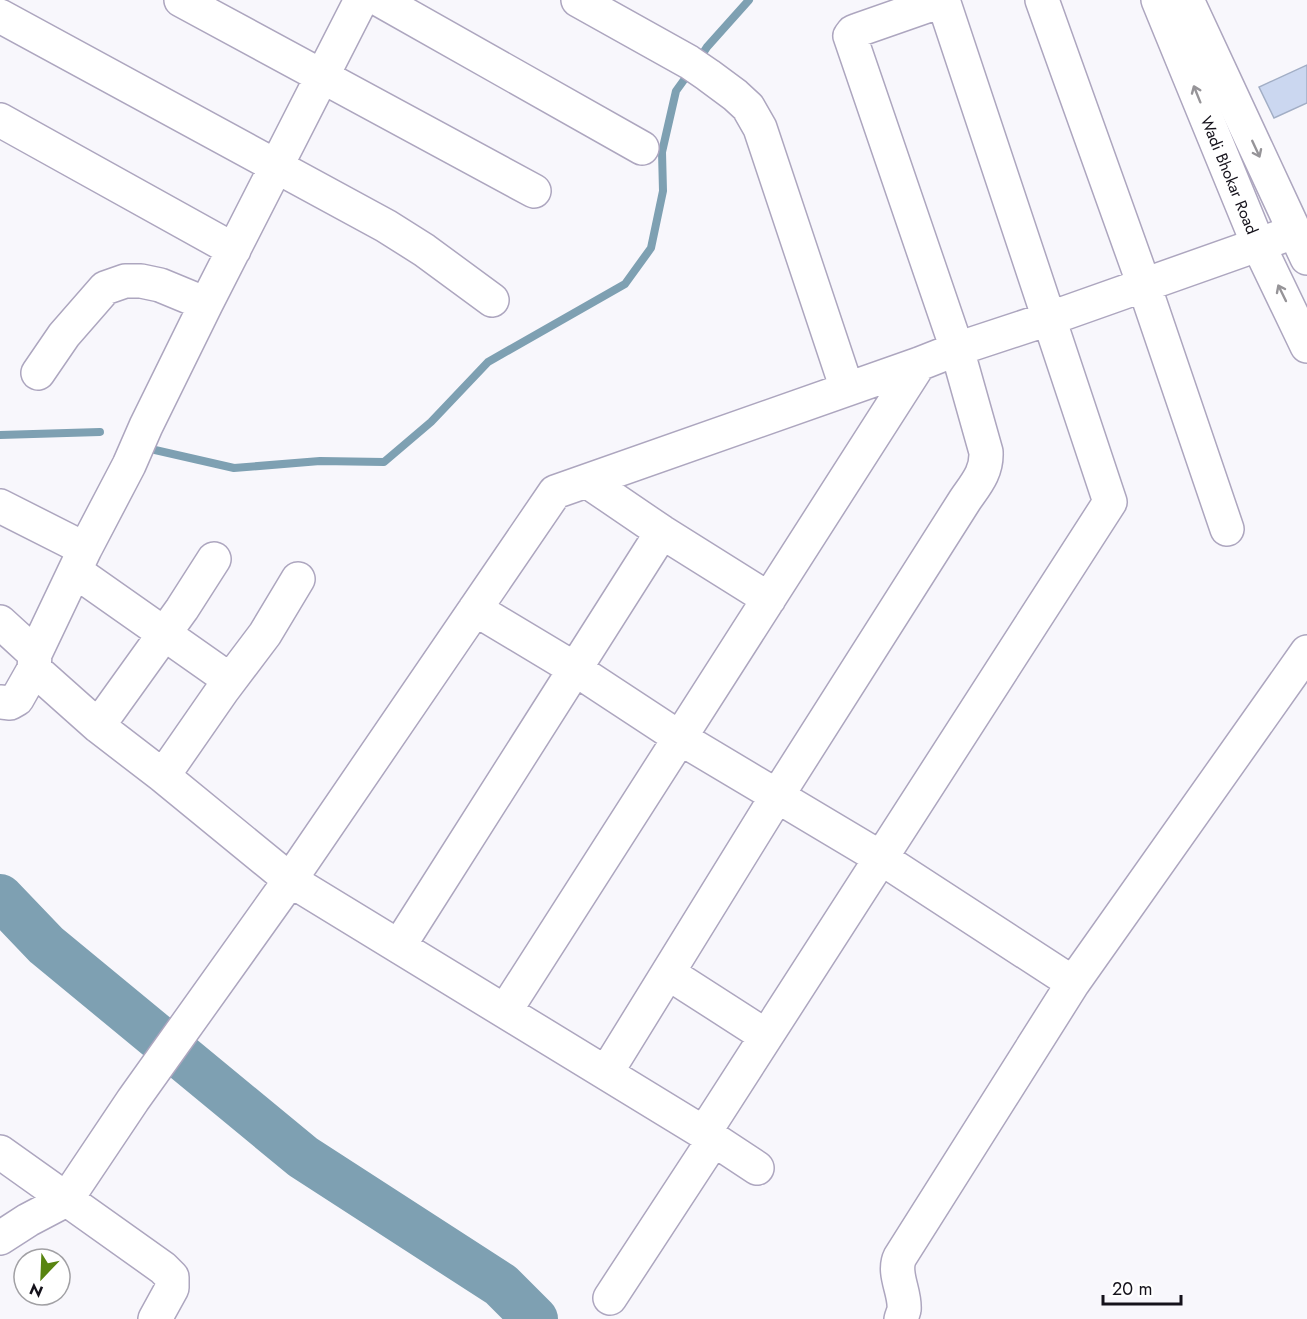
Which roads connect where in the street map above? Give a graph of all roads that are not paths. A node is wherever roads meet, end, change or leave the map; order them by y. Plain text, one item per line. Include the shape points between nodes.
1 (181, 0) edge
2 (361, 0) edge
3 (380, 0) edge
4 (578, 0) edge
5 (943, 0) edge
6 (1042, 0) edge
7 (1158, 0) edge
8 (1188, 0) edge
9 (0, 16) edge
10 (321, 76) junction
11 (0, 120) edge
12 (642, 148) dead end
13 (277, 166) junction
14 (534, 191) dead end
15 (1258, 244) junction
16 (1300, 245) edge
17 (234, 250) junction
18 (1144, 285) junction
19 (492, 300) dead end
20 (206, 304) junction
21 (1048, 319) junction
22 (1307, 346) edge
23 (957, 349) junction
24 (919, 364) junction
25 (38, 373) dead end
26 (847, 389) junction
27 (587, 481) junction
28 (0, 506) edge
29 (1227, 529) dead end
30 (662, 532) junction
31 (214, 559) dead end
32 (80, 560) junction
33 (298, 579) dead end
34 (769, 598) junction
35 (475, 609) junction
36 (0, 622) edge
37 (164, 633) junction
38 (1307, 652) edge
39 (35, 661) junction
40 (575, 669) junction
41 (230, 680) junction
42 (0, 702) edge
43 (98, 726) junction
44 (680, 738) junction
45 (163, 776) junction
46 (777, 796) junction
47 (881, 858) junction
48 (290, 880) junction
49 (399, 946) junction
50 (668, 972) junction
51 (1073, 983) junction
52 (505, 1011) junction
53 (766, 1036) junction
54 (606, 1073) junction
55 (709, 1136) junction
56 (0, 1152) edge
57 (757, 1168) dead end
58 (66, 1200) junction
59 (0, 1238) edge
60 (610, 1298) dead end
61 (155, 1319) edge
62 (901, 1319) edge

1 - 10 street
2 - 10 street
3 - 12 street
4 - 26 street via 698,68 748,107 760,128
5 - 21 street
5 - 23 street via 850,36
6 - 18 street
15 -> 7 street, Wadi Bhokar Road
8 -> 16 street, Wadi Bhokar Road
9 - 13 street
10 - 13 street
10 - 14 street
11 - 17 street
13 - 17 street
13 - 19 street via 386,226
15 - 16 street
15 - 18 street
22 -> 15 street, Wadi Bhokar Road
17 - 20 street
18 - 21 street
18 - 29 street
20 - 25 street via 141,280 105,288 64,335
20 - 32 street
21 - 23 street
21 - 47 street via 1110,502
23 - 24 street
23 - 46 street via 986,452 982,475
24 - 26 street
24 - 34 street
26 - 27 street
27 - 30 street
27 - 35 street via 555,492
28 - 32 street
30 - 34 street
30 - 40 street
31 - 37 street
32 - 37 street
32 - 39 street
33 - 41 street via 265,634
34 - 44 street
35 - 40 street
35 - 48 street
36 - 39 street
37 - 41 street
37 - 43 street
38 - 51 street
39 - 42 street via 17,699
39 - 43 street
40 - 44 street
40 - 49 street
41 - 45 street
43 - 45 street
44 - 46 street
44 - 52 street
45 - 48 street
46 - 47 street
46 - 50 street
47 - 51 street
47 - 53 street
48 - 49 street
48 - 58 street
49 - 52 street
50 - 53 street
50 - 54 street
51 - 62 street via 897,1261 904,1310
52 - 54 street
53 - 55 street
54 - 55 street
55 - 57 street
55 - 60 street
56 - 58 street
58 - 59 street
58 - 61 street via 172,1277 172,1288

